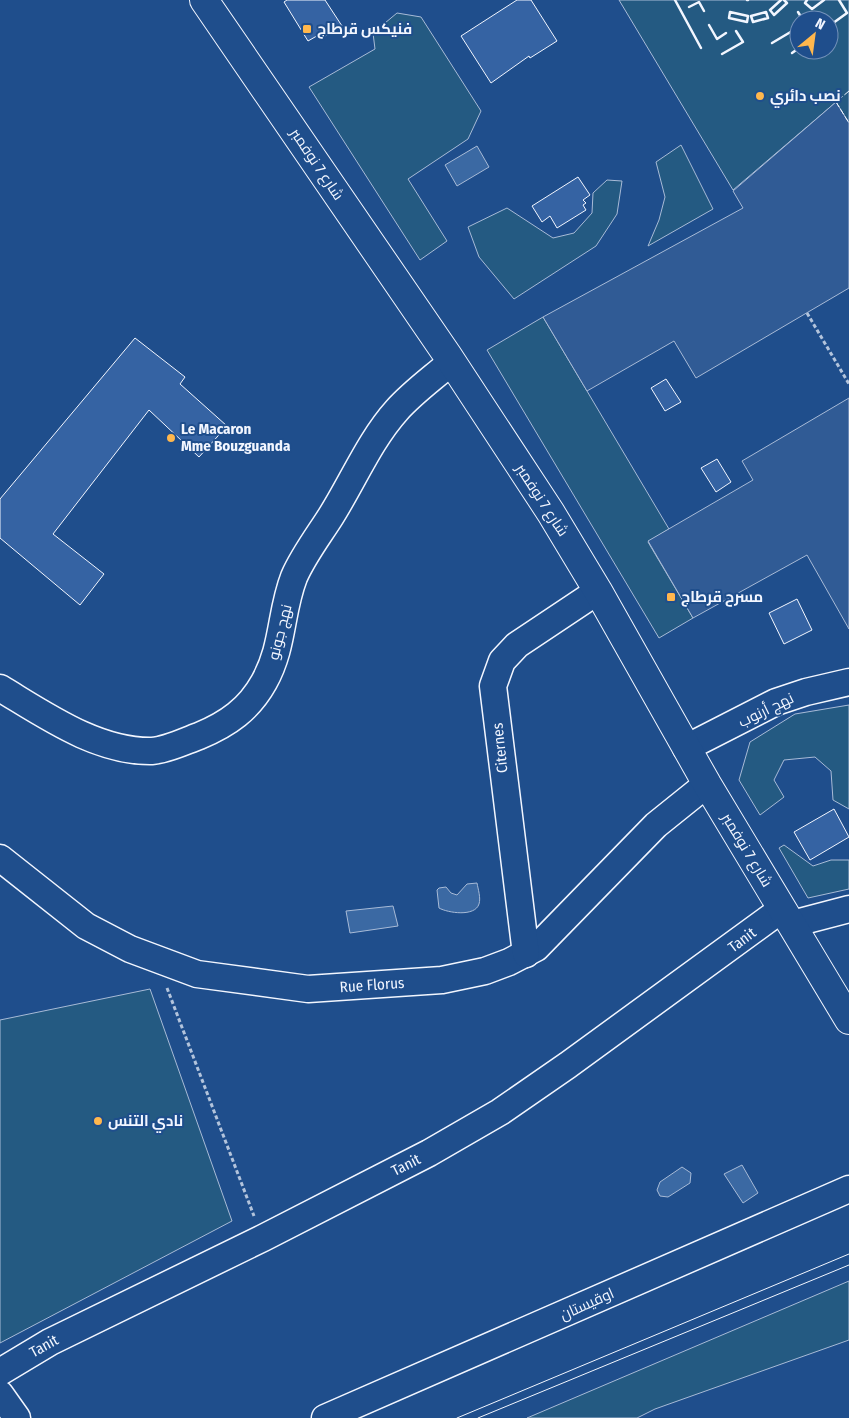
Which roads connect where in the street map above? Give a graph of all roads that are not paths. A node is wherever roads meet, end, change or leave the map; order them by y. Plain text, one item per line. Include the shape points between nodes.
1 (204, 0) edge
2 (451, 362) junction
3 (598, 591) junction
4 (849, 682) edge
5 (0, 688) edge
6 (686, 748) junction
7 (707, 784) junction
8 (0, 858) edge
9 (849, 909) edge
10 (787, 917) junction
11 (526, 954) junction
12 (849, 1020) edge
13 (849, 1189) edge
14 (0, 1372) edge
15 (0, 1394) edge
16 (17, 1418) edge
17 (324, 1418) edge

1 - 2 main road, شارع 7 نوفمبر
2 - 3 main road, شارع 7 نوفمبر via 551,513
2 - 5 street, نهج جونو via 384,426 294,576 274,662 252,700 237,716 184,742 154,751 135,749 62,725
3 - 6 main road, شارع 7 نوفمبر
3 - 11 street, Citernes via 517,645 502,661 493,686
4 - 6 street, نهج أرنوب via 776,702
6 - 7 main road, شارع 7 نوفمبر
7 - 10 main road, شارع 7 نوفمبر
7 - 11 street, Rue Florus via 656,825 536,948
8 - 11 street, Rue Florus via 86,926 156,960 197,974 308,989 442,980 485,971
9 - 10 street
10 - 12 main road, شارع 7 نوفمبر
10 - 14 street, Tanit via 500,1112 429,1153 50,1342
13 - 17 street, اوقيستان
15 - 16 street

